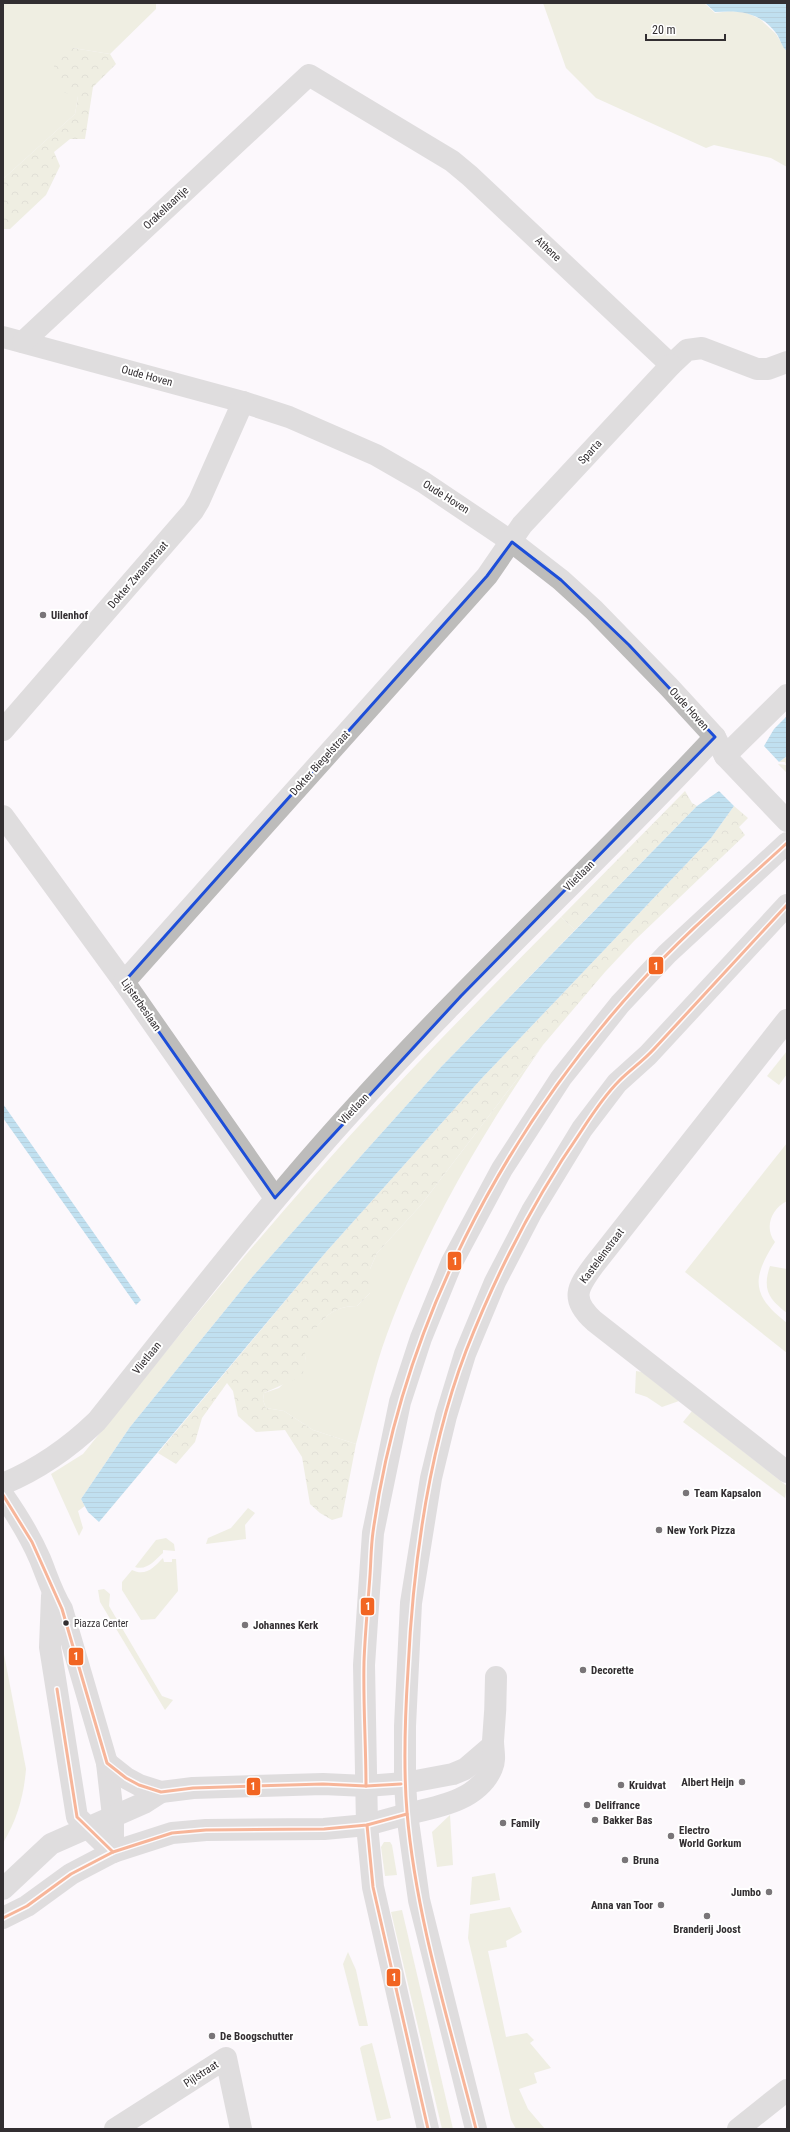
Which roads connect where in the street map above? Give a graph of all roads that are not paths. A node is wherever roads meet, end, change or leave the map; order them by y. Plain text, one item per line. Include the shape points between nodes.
1 (309, 75) joint
2 (13, 340) edge
3 (787, 362) edge
4 (671, 365) junction
5 (243, 402) junction
6 (512, 542) junction
7 (787, 695) edge
8 (3, 730) edge
9 (715, 737) junction
10 (725, 756) junction
11 (787, 821) edge
12 (6, 827) edge
13 (787, 843) edge
14 (787, 905) edge
15 (124, 982) junction
16 (787, 1020) edge
17 (275, 1198) junction
18 (787, 1472) edge
19 (3, 1484) edge
20 (3, 1495) edge
21 (52, 1593) junction
22 (496, 1677) dead end
23 (493, 1745) junction
24 (107, 1763) junction
25 (405, 1783) junction
26 (366, 1786) junction
27 (161, 1792) junction
28 (407, 1814) junction
29 (113, 1816) junction
30 (367, 1825) junction
31 (85, 1828) junction
32 (112, 1852) junction
33 (3, 1889) edge
34 (3, 1918) edge
35 (787, 2090) edge
36 (115, 2129) edge
37 (240, 2129) edge
38 (428, 2129) edge
39 (476, 2129) edge
40 (738, 2129) edge

1 - 2 street, Orakellaantje
1 - 4 street, Athene via 452,161
2 - 5 street, Oude Hoven
3 - 4 street via 768,369 757,369 702,348 687,350
4 - 6 street, Sparta via 522,525
5 - 6 street, Oude Hoven via 333,435 376,455 467,510
5 - 8 street, Dokter Zwaanstraat via 193,511
6 - 9 street, Oude Hoven via 561,580 594,610
6 - 15 street, Dokter Biegelstraat via 487,576
7 - 10 street
9 - 10 street, Oude Hoven
9 - 17 street, Vlietlaan via 354,1108
10 - 11 street, Oude Hoven
12 - 15 street, Lijsterbeslaan
13 - 26 street via 667,954 620,1004 561,1078 502,1169 452,1262 421,1338 400,1402 373,1533 364,1666
14 - 25 street via 648,1055 617,1083 582,1129 532,1211 495,1282 465,1354 431,1478 411,1603 404,1726
15 - 17 street, Lijsterbeslaan
16 - 18 street, Kasteleinstraat via 594,1265 580,1284 578,1300 585,1313 594,1321
17 - 19 street, Vlietlaan via 97,1421 71,1446 27,1474
20 - 21 street via 27,1534
21 - 24 street via 62,1609
21 - 31 street via 50,1647 77,1817
22 - 23 street
23 - 25 street via 465,1768 453,1774
23 - 28 street via 493,1768 475,1790 455,1801
24 - 27 street via 139,1785
24 - 29 street
25 - 26 street
25 - 28 street
26 - 27 street via 323,1784 193,1788
26 - 30 street
27 - 29 street via 144,1803
28 - 30 street
28 - 39 street via 420,1905
29 - 31 street
29 - 32 street
30 - 32 street via 172,1833
30 - 38 street via 373,1887
31 - 32 street
31 - 33 street via 51,1844
32 - 34 street via 71,1874 27,1906
35 - 40 street
36 - 37 street, Pijlstraat via 226,2058

